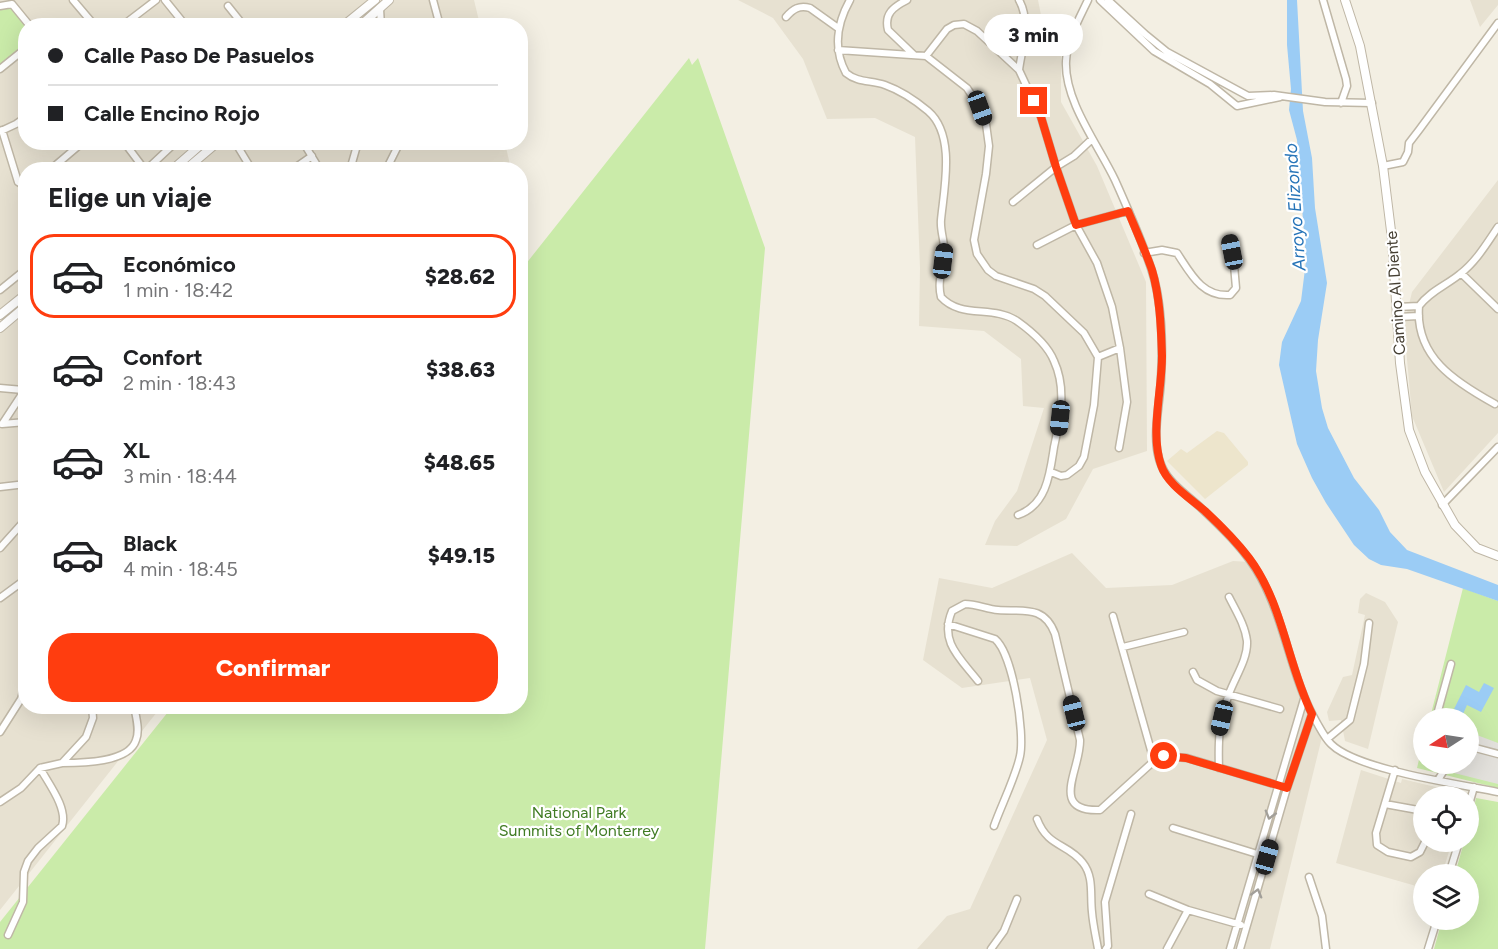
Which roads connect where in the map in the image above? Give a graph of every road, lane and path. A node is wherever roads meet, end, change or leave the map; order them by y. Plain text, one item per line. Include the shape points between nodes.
1 (156, 0) edge
2 (165, 0) edge
3 (375, 0) edge
4 (388, 0) edge
5 (433, 0) edge
6 (850, 0) edge
7 (907, 0) edge
8 (1019, 0) edge
9 (1088, 0) edge
10 (1100, 0) edge
11 (1108, 0) edge
12 (1323, 0) edge
13 (1345, 0) edge
14 (78, 1) edge
15 (0, 6) edge
16 (228, 6) dead end
17 (380, 9) junction
18 (786, 17) dead end
19 (24, 18) edge
20 (90, 18) edge
21 (132, 18) edge
22 (180, 18) edge
23 (238, 18) edge
24 (353, 18) edge
25 (369, 18) edge
26 (381, 18) edge
27 (438, 18) edge
28 (1498, 23) edge
29 (838, 28) junction
30 (1143, 36) junction
31 (838, 50) junction
32 (18, 54) edge
33 (914, 55) junction
34 (926, 56) junction
35 (0, 69) edge
36 (1019, 70) junction
37 (1233, 89) junction
38 (1248, 96) junction
39 (1225, 97) junction
40 (1283, 97) junction
41 (1341, 103) junction
42 (1372, 103) junction
43 (1247, 105) junction
44 (18, 123) edge
45 (1, 130) edge
46 (1091, 140) junction
47 (74, 150) edge
48 (167, 150) edge
49 (195, 150) edge
50 (209, 150) edge
51 (308, 150) edge
52 (312, 156) junction
53 (59, 162) edge
54 (154, 162) edge
55 (181, 162) edge
56 (194, 162) edge
57 (303, 162) edge
58 (315, 162) edge
59 (1383, 166) junction
60 (1056, 167) junction
61 (18, 182) edge
62 (1013, 202) dead end
63 (1128, 211) junction
64 (1076, 225) junction
65 (1498, 227) edge
66 (1230, 240) dead end
67 (1037, 245) dead end
68 (1144, 253) junction
69 (1461, 274) junction
70 (18, 275) edge
71 (0, 290) edge
72 (18, 300) edge
73 (1419, 306) junction
74 (1397, 307) junction
75 (1498, 309) edge
76 (18, 313) edge
77 (0, 315) edge
78 (1419, 316) junction
79 (1397, 317) junction
80 (0, 328) edge
81 (1120, 348) junction
82 (1098, 357) junction
83 (0, 388) edge
84 (18, 389) edge
85 (18, 399) edge
86 (1495, 404) dead end
87 (18, 423) edge
88 (2, 424) edge
89 (1498, 447) edge
90 (1119, 448) dead end
91 (1051, 472) junction
92 (18, 485) edge
93 (0, 487) edge
94 (1442, 505) junction
95 (1018, 515) dead end
96 (18, 528) edge
97 (0, 548) edge
98 (1498, 556) edge
99 (18, 585) edge
100 (1229, 597) dead end
101 (0, 598) edge
102 (1113, 616) dead end
103 (1369, 623) dead end
104 (948, 624) junction
105 (1184, 632) dead end
106 (1123, 647) junction
107 (1451, 664) dead end
108 (1193, 672) dead end
109 (978, 681) dead end
110 (1229, 695) junction
111 (1304, 698) junction
112 (18, 704) edge
113 (1439, 708) edge
114 (1280, 709) dead end
115 (93, 714) edge
116 (135, 714) edge
117 (1312, 714) junction
118 (0, 732) edge
119 (1327, 739) junction
120 (1479, 749) edge
121 (1498, 754) edge
122 (1154, 761) junction
123 (62, 763) junction
124 (40, 768) junction
125 (1219, 768) junction
126 (1395, 770) junction
127 (1442, 774) edge
128 (1438, 780) junction
129 (1278, 786) junction
130 (1469, 786) edge
131 (1287, 788) junction
132 (1479, 788) edge
133 (1498, 792) edge
134 (0, 802) edge
135 (1385, 804) junction
136 (1413, 809) edge
137 (1131, 814) dead end
138 (1037, 819) dead end
139 (994, 826) dead end
140 (1173, 828) dead end
141 (1420, 852) edge
142 (1258, 855) junction
143 (1267, 857) junction
144 (1309, 877) dead end
145 (1149, 894) dead end
146 (1017, 899) dead end
147 (1188, 910) junction
148 (1238, 924) junction
149 (1247, 926) junction
150 (1434, 930) edge
151 (8, 935) dead end
152 (991, 949) edge
153 (1098, 949) edge
154 (1106, 949) edge
155 (1167, 949) edge
156 (1230, 949) edge
157 (1240, 949) edge
158 (1326, 949) edge
159 (1428, 949) edge

1 - 21 street
2 - 22 street
3 - 24 street
4 - 17 street
5 - 27 street
6 - 29 street
7 - 33 street via 889,12 887,25
8 - 36 street via 1026,24
9 - 46 street via 1073,32 1066,60 1069,85
10 - 30 street
11 - 30 street
12 - 41 street via 1346,79
13 - 42 street, Camino Al Diente
14 - 20 street
15 - 19 street via 15,6
16 - 23 street
17 - 25 street
17 - 26 street
18 - 29 street via 796,8 806,6
28 - 59 street via 1413,136 1403,162
29 - 31 street
30 - 37 street
30 - 39 street via 1166,59
31 - 33 street
31 - 91 street via 842,66 851,78 895,89 926,109 939,123 946,169 941,297 955,308 1006,316 1048,349 1059,376 1061,404
32 - 35 street
33 - 34 street
34 - 36 street via 947,29 964,24
34 - 82 street via 967,88 986,124 989,146 974,240 982,264 996,276 1045,296 1084,333
36 - 60 street via 1041,117
37 - 38 street
37 - 39 street
38 - 40 street
38 - 43 street
39 - 43 street via 1237,106
40 - 41 street
40 - 43 street
41 - 42 street
42 - 59 street, Camino Al Diente
44 - 45 street
45 - 61 street
46 - 60 street
46 - 63 street
47 - 53 street
48 - 54 street
49 - 55 street
50 - 56 street
51 - 52 street
52 - 57 street
52 - 58 street
59 - 74 street, Camino Al Diente
60 - 62 street
60 - 64 street
63 - 64 street
63 - 68 street
64 - 67 street
64 - 81 street via 1097,263
65 - 69 street
66 - 68 street via 1236,288 1230,295 1206,291 1177,253
68 - 111 street via 1152,270 1158,303 1162,356 1156,447 1162,469 1255,568 1276,610
69 - 73 street
69 - 75 street
70 - 71 street
72 - 77 street
73 - 74 street
73 - 78 street
74 - 79 street, Camino Al Diente
76 - 80 street
78 - 79 street
78 - 86 street via 1424,342 1436,362
79 - 94 street, Camino Al Diente via 1409,430
81 - 82 street
81 - 90 street via 1127,402
82 - 91 street via 1084,457 1067,475
83 - 84 street
85 - 88 street
87 - 88 street
89 - 94 street
91 - 95 street via 1037,502
92 - 93 street
94 - 98 street, Camino Al Diente via 1470,543
96 - 97 street
99 - 101 street
100 - 110 street via 1244,628 1247,645
102 - 106 street
103 - 119 street via 1352,715 1347,724
104 - 109 street via 948,640
104 - 122 street via 952,611 970,604 997,610 1026,609 1051,626 1080,740 1070,791 1079,808 1100,810
104 - 139 street via 999,643 1018,704 1020,755
105 - 106 street
106 - 122 street
107 - 113 street
108 - 110 street via 1203,684
110 - 114 street
110 - 125 street via 1218,735
111 - 117 street
111 - 129 street
112 - 118 street
115 - 123 street via 86,736
116 - 123 street via 137,736 130,750 85,763
117 - 119 street
117 - 131 street
119 - 126 street via 1342,752
120 - 121 street
122 - 125 street via 1178,756
123 - 124 street
124 - 134 street
124 - 151 street via 64,822 28,861 22,902
125 - 129 street
126 - 128 street
126 - 135 street
127 - 128 street
128 - 130 street
129 - 131 street
129 -> 142 street
131 - 143 street
132 - 133 street
135 - 136 street
135 - 141 street via 1376,834 1379,848 1411,857
137 - 154 street via 1106,902
138 - 153 street via 1044,835 1078,857 1088,870
140 - 142 street
142 - 143 street
142 - 148 street
149 -> 143 street
144 - 158 street via 1322,916
145 - 147 street
146 - 152 street via 1004,931
147 - 148 street
147 - 155 street
148 - 149 street
148 - 156 street
149 - 157 street
150 - 159 street

